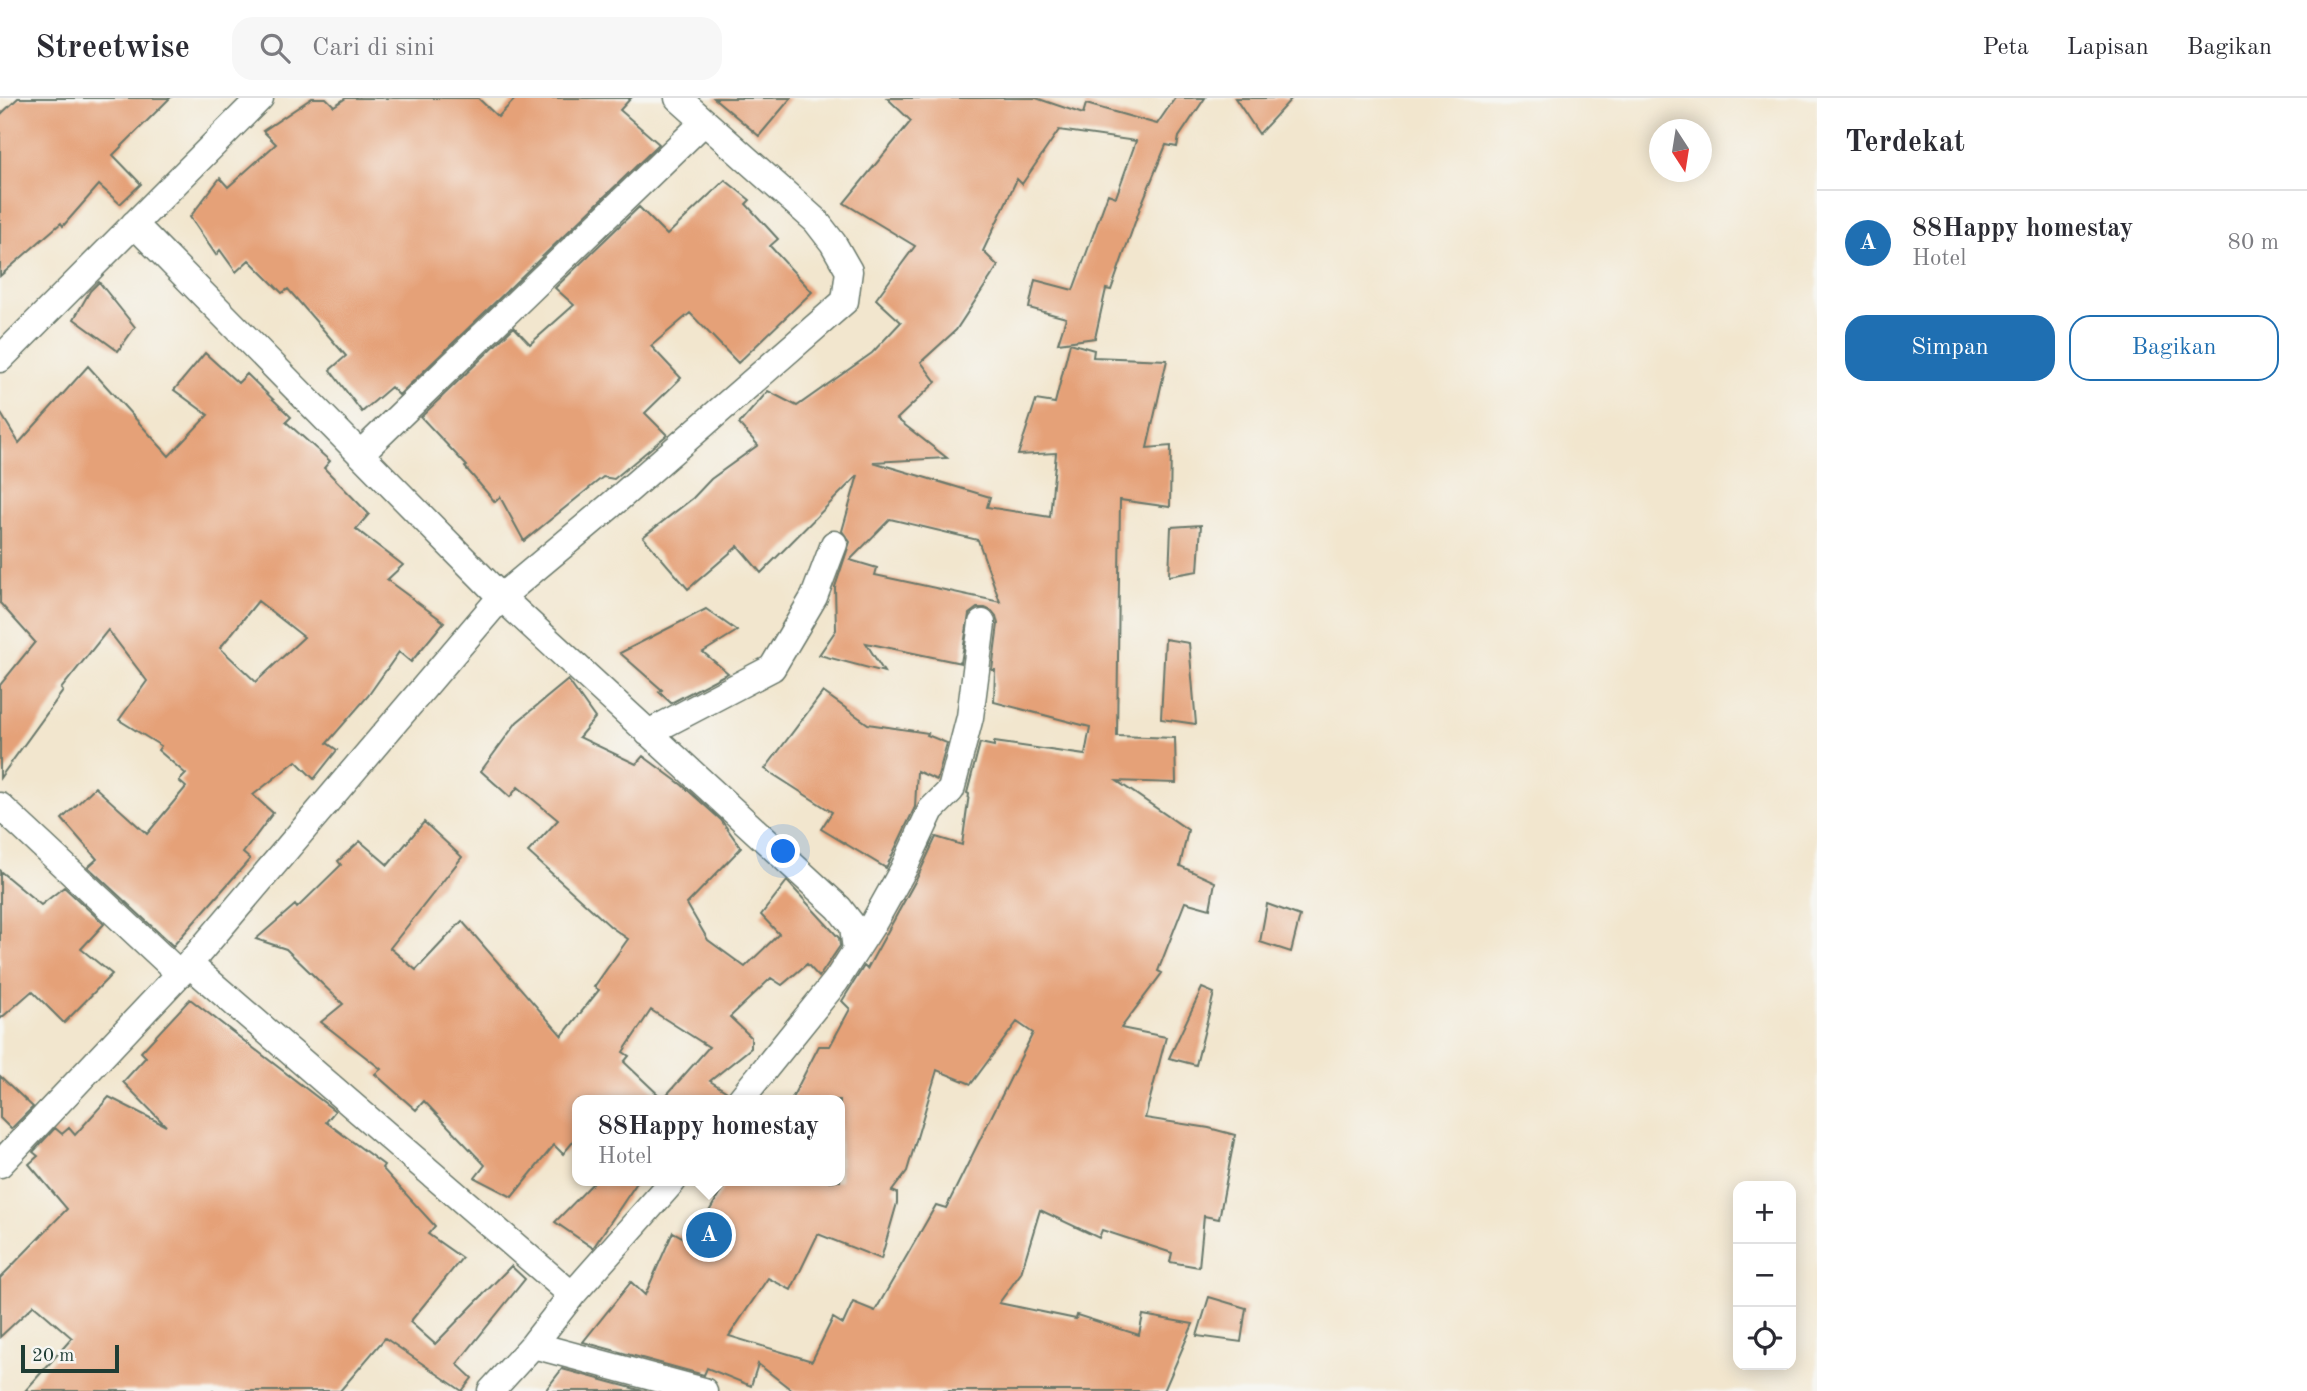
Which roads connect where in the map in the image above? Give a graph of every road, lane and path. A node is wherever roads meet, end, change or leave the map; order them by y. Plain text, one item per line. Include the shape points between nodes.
1 (260, 98) edge
2 (678, 98) edge
3 (704, 122) junction
4 (134, 224) junction
5 (0, 359) edge
6 (360, 454) junction
7 (834, 544) dead end
8 (500, 597) junction
9 (982, 623) dead end
10 (648, 733) junction
11 (0, 806) edge
12 (856, 950) junction
13 (185, 969) junction
14 (744, 1095) edge
15 (0, 1164) edge
16 (669, 1186) edge
17 (572, 1295) junction
18 (533, 1345) junction
19 (491, 1391) edge
20 (704, 1391) edge

1 - 4 street
2 - 3 street
3 - 6 street
3 - 8 street via 816,221 849,271 845,301
4 - 5 street
4 - 6 street
6 - 8 street
7 - 10 street via 814,597 772,668
8 - 10 street
8 - 13 street
9 - 12 street via 970,717 951,790 931,810 903,870
10 - 12 street via 839,908 853,926
11 - 13 street
12 - 14 street
13 - 15 street
13 - 17 street
16 - 17 street
17 - 18 street
18 - 19 street
18 - 20 street

